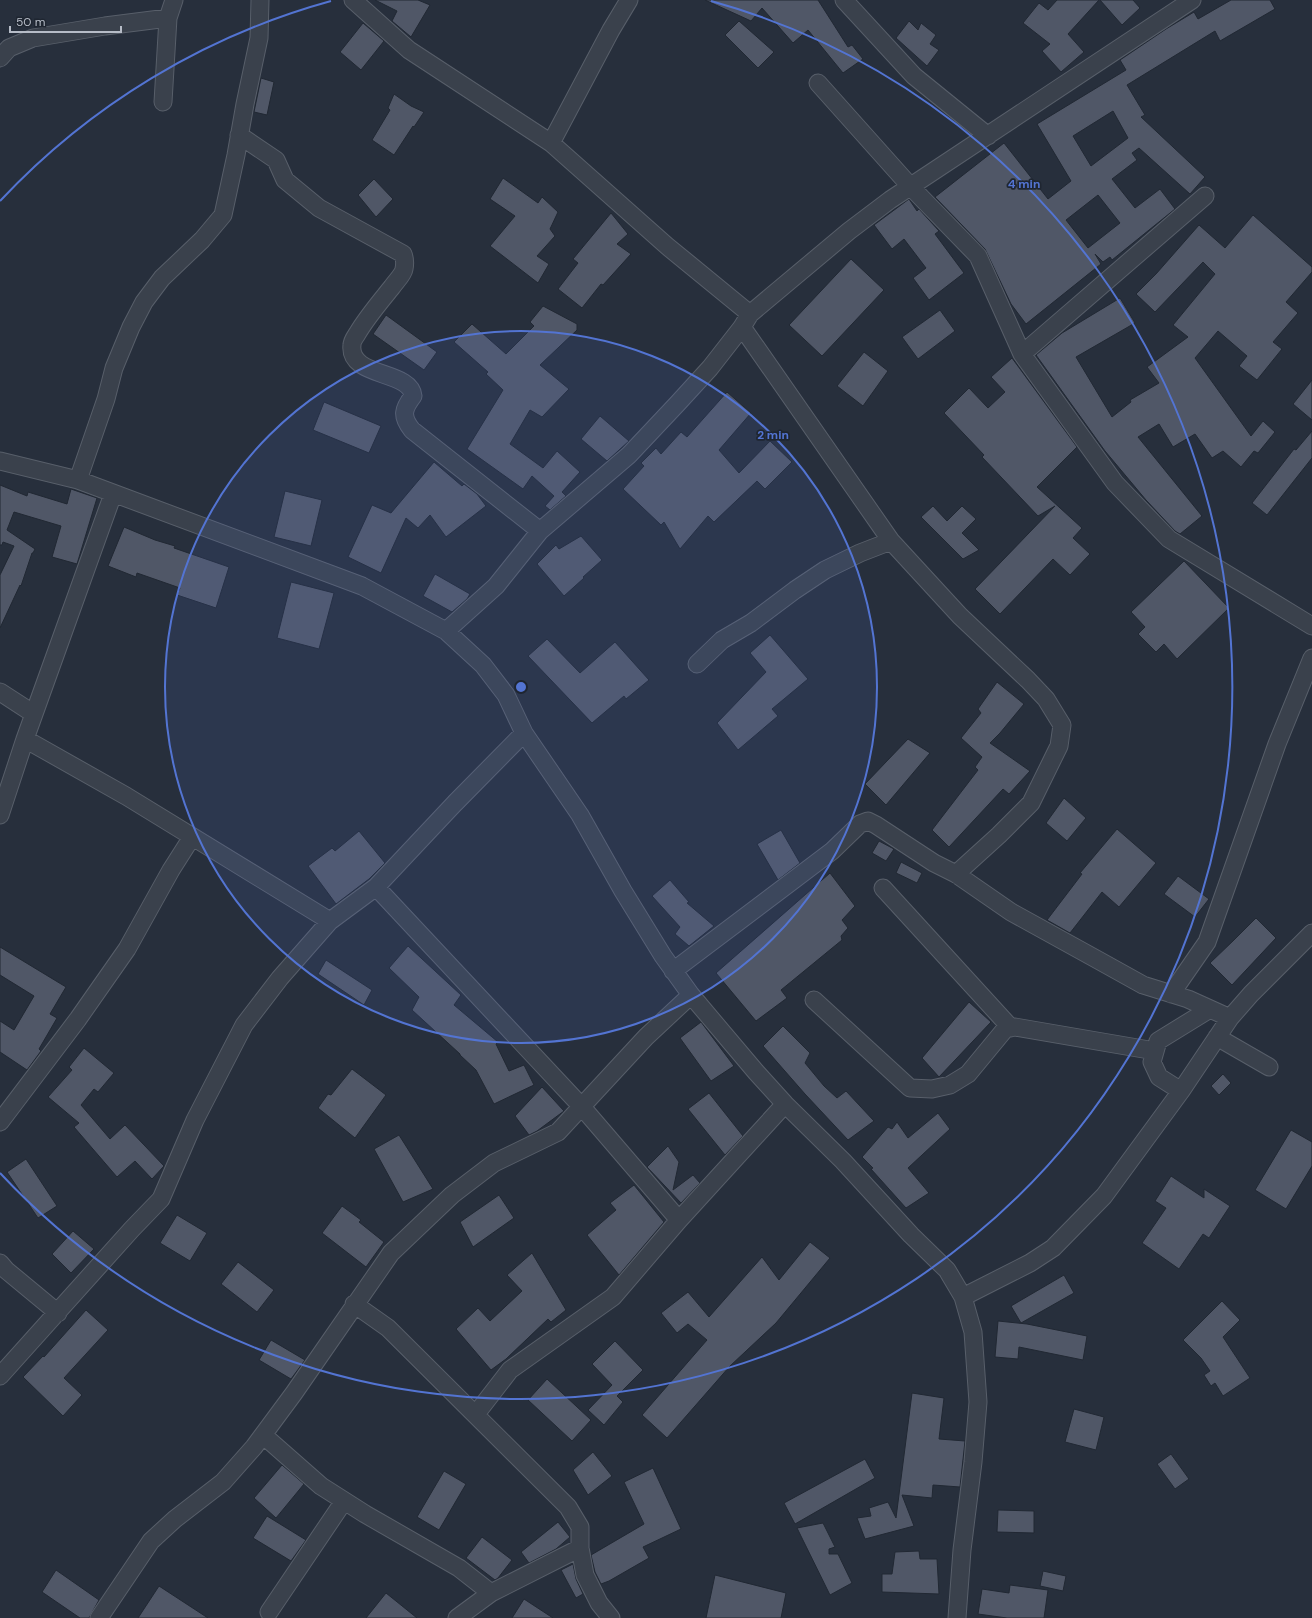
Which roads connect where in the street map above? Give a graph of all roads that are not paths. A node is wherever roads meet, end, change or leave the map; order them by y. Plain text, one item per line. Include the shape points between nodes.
1 (174, 0) edge
2 (260, 0) edge
3 (353, 0) edge
4 (629, 0) edge
5 (844, 0) edge
6 (1192, 0) edge
7 (168, 18) junction
8 (0, 58) edge
9 (818, 83) dead end
10 (162, 102) dead end
11 (239, 135) junction
12 (988, 136) junction
13 (552, 143) junction
14 (910, 186) junction
15 (1205, 196) dead end
16 (746, 321) junction
17 (1022, 354) junction
18 (0, 461) edge
19 (78, 480) junction
20 (113, 494) junction
21 (540, 531) junction
22 (891, 541) junction
23 (1312, 626) edge
24 (446, 631) junction
25 (1312, 658) edge
26 (697, 664) dead end
27 (0, 692) edge
28 (34, 714) junction
29 (524, 733) junction
30 (25, 739) junction
31 (0, 815) edge
32 (192, 837) junction
33 (956, 874) junction
34 (376, 887) junction
35 (883, 888) dead end
36 (330, 921) junction
37 (1312, 933) edge
38 (673, 971) junction
39 (1171, 994) junction
40 (691, 995) junction
41 (814, 1000) dead end
42 (1210, 1009) junction
43 (1230, 1018) junction
44 (1011, 1028) junction
45 (1217, 1037) junction
46 (1155, 1051) junction
47 (1270, 1067) dead end
48 (1181, 1091) junction
49 (785, 1104) junction
50 (582, 1107) junction
51 (0, 1122) edge
52 (679, 1220) junction
53 (2, 1269) edge
54 (963, 1297) junction
55 (354, 1304) junction
56 (58, 1313) junction
57 (0, 1376) edge
58 (476, 1414) junction
59 (263, 1435) junction
60 (344, 1501) junction
61 (580, 1548) junction
62 (491, 1593) junction
63 (269, 1612) dead end
64 (99, 1618) edge
65 (457, 1618) edge
66 (611, 1618) edge
67 (957, 1618) edge

1 - 7 street
2 - 11 street via 259,38
3 - 13 street via 409,50
4 - 13 street
5 - 12 street via 914,76
6 - 12 street
7 - 8 street via 33,38 9,48
7 - 10 street
9 - 14 street
11 - 19 street via 223,215 202,240 162,278 144,302 114,368
11 - 21 street via 276,160 285,180 319,208 403,254 405,260 402,274 360,329 352,344 352,352 363,366 406,384 413,392 404,416 412,430
12 - 14 street
13 - 16 street
14 - 16 street via 850,231
14 - 17 street via 978,256
15 - 17 street
16 - 21 street via 710,368 629,455
16 - 22 street
17 - 23 street via 1115,483 1169,539
18 - 19 street
19 - 20 street
20 - 24 street via 362,586
20 - 28 street
21 - 24 street via 496,586
22 - 26 street via 825,570 751,623 722,640
22 - 33 street via 960,616 1037,689 1062,725 1059,746 1031,803
24 - 29 street via 483,665 506,695
25 - 39 street via 1277,744 1207,942
27 - 28 street
28 - 30 street
29 - 34 street
29 - 38 street via 580,816
30 - 31 street
30 - 32 street
32 - 36 street
32 - 51 street via 127,949
33 - 38 street via 868,821 860,824 832,850
33 - 39 street via 1011,912 1143,984
34 - 36 street
34 - 50 street
35 - 44 street
36 - 56 street via 280,978 244,1025 195,1120 161,1199
37 - 43 street
38 - 40 street
39 - 42 street
40 - 49 street
40 - 50 street via 646,1037
41 - 44 street via 910,1088 932,1090 950,1085 968,1074 1006,1028
42 - 43 street
42 - 46 street via 1158,1041
43 - 45 street
44 - 46 street
45 - 47 street
45 - 48 street
46 - 48 street via 1152,1062 1159,1077
48 - 54 street via 1104,1196 1053,1248 1030,1263
49 - 52 street
49 - 54 street via 947,1270
50 - 52 street
50 - 55 street via 558,1132 494,1163 452,1194 391,1253
52 - 58 street via 613,1297 510,1370
53 - 56 street
54 - 67 street via 973,1332 978,1402
55 - 58 street via 388,1328
55 - 59 street
56 - 57 street
58 - 61 street via 568,1507 580,1527
59 - 60 street via 321,1486
59 - 64 street via 223,1482 151,1541
60 - 62 street via 460,1568
60 - 63 street
61 - 62 street
61 - 66 street via 585,1575 599,1603
62 - 65 street

